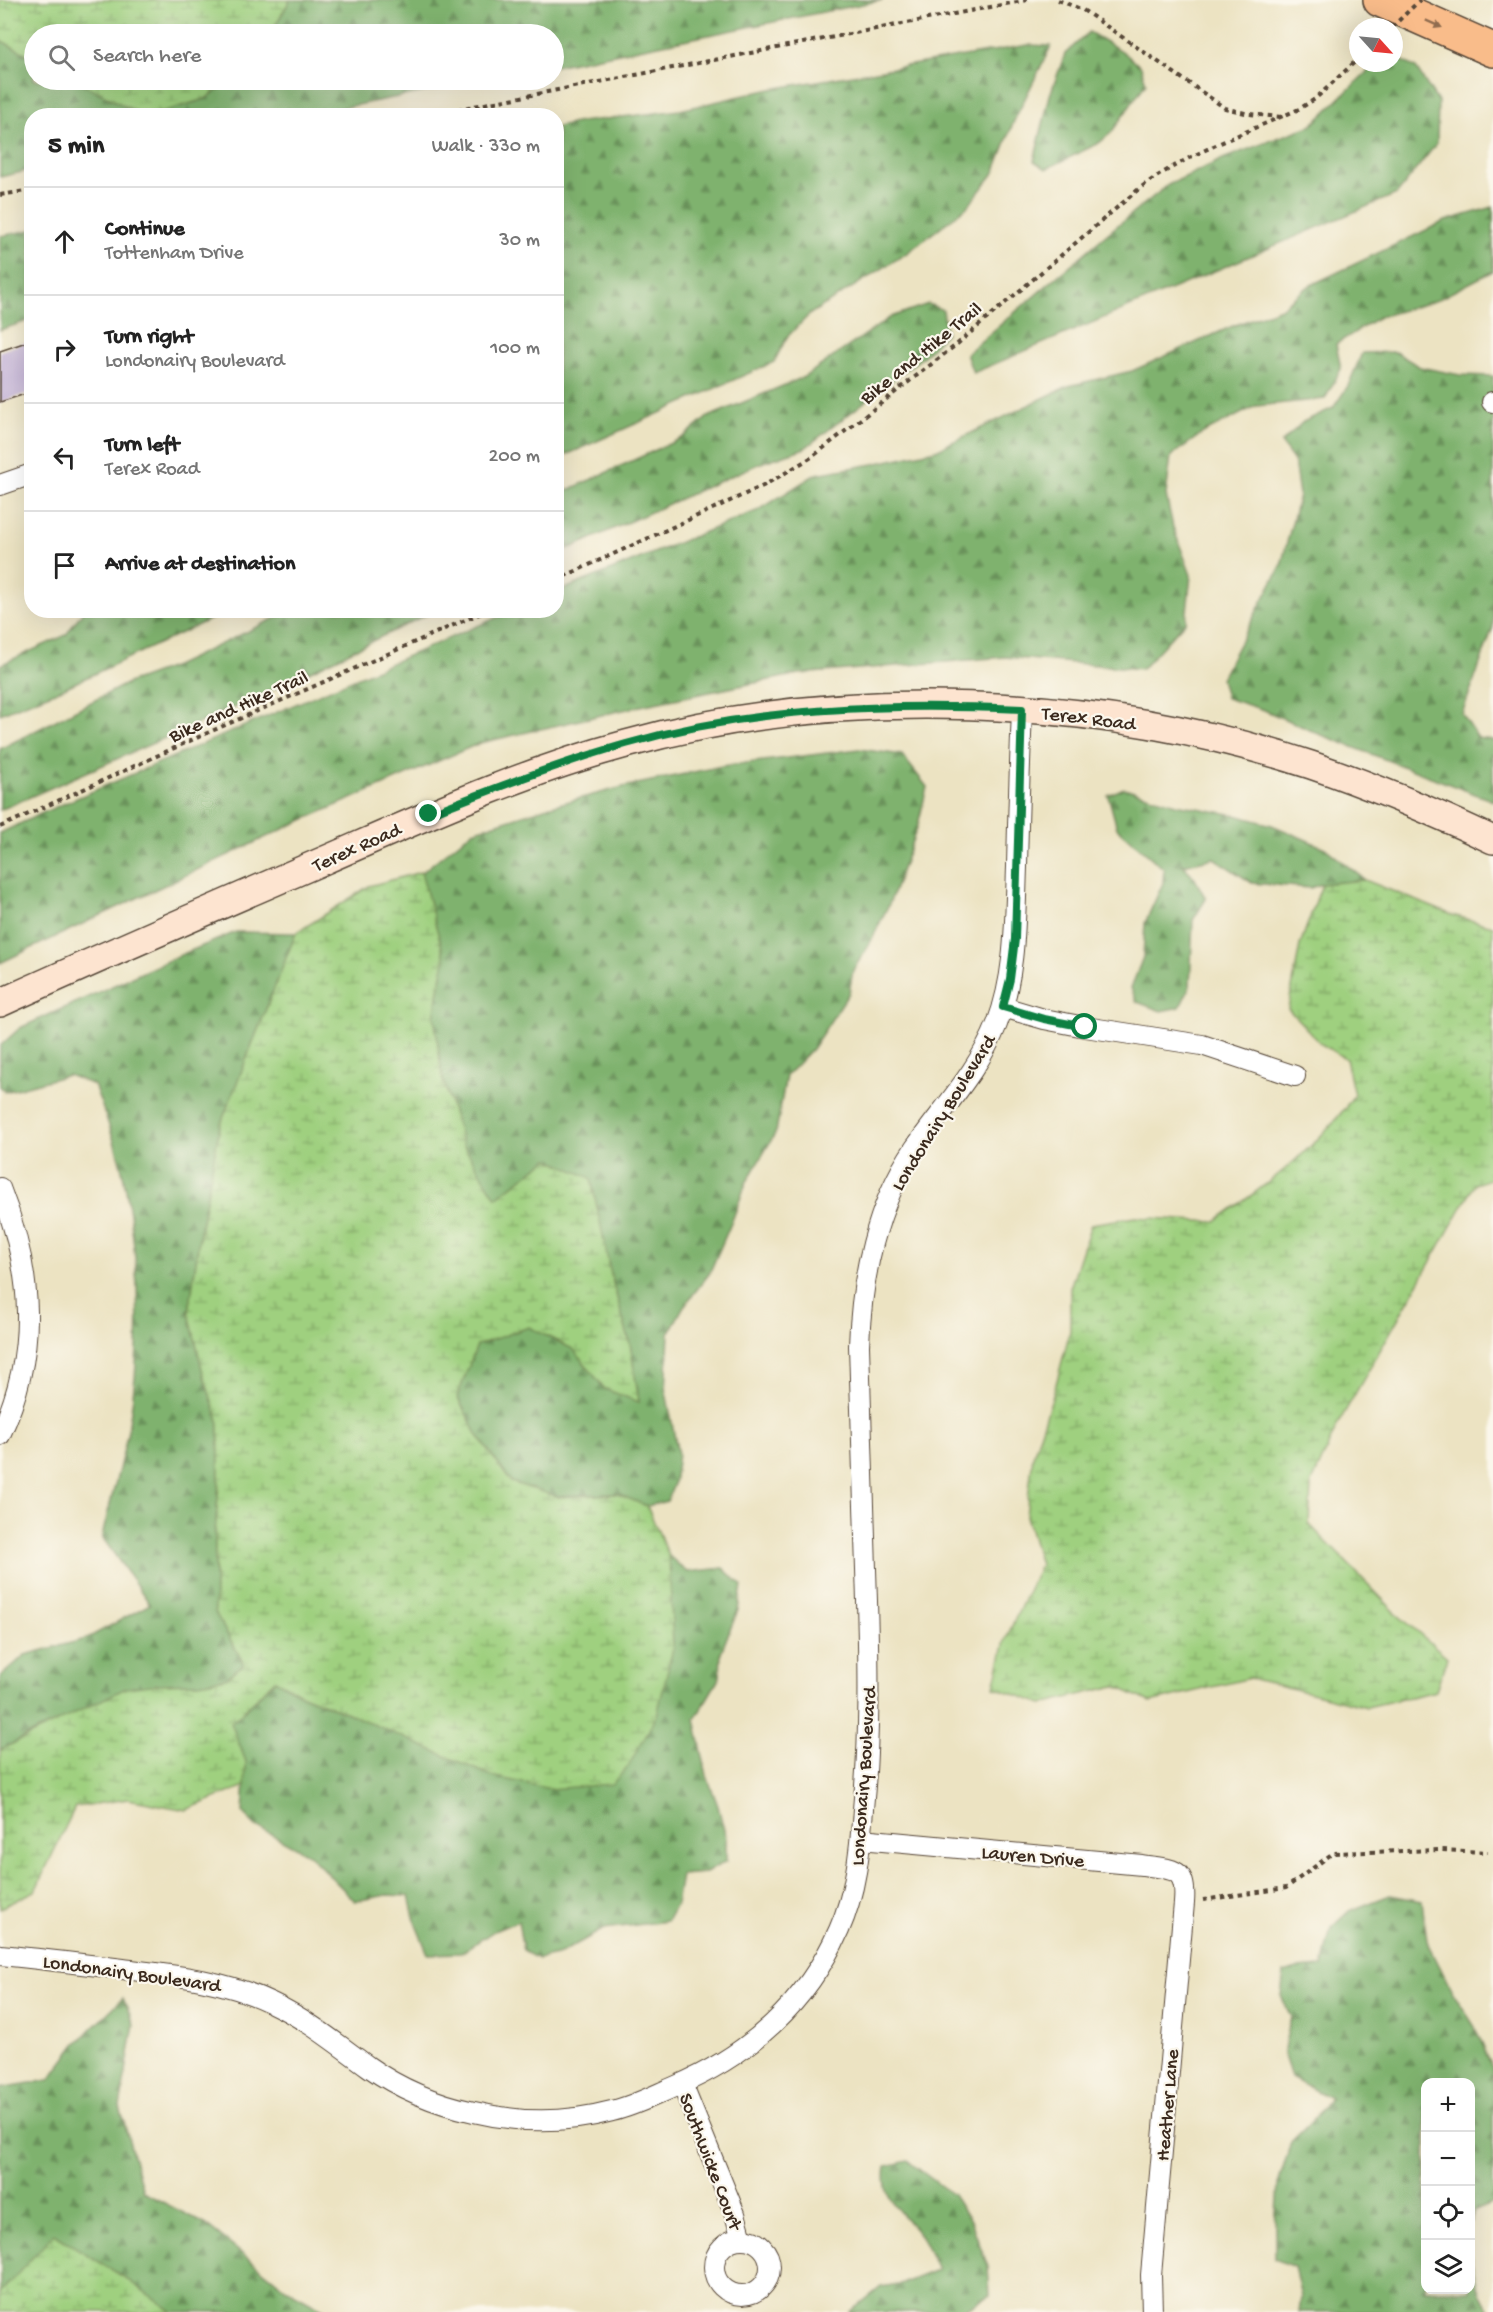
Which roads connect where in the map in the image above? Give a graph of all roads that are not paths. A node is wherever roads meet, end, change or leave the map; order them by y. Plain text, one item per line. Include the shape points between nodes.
1 (1380, 0) edge
2 (1493, 50) edge
3 (24, 477) edge
4 (0, 485) edge
5 (1022, 709) junction
6 (1493, 840) edge
7 (0, 1003) edge
8 (1003, 1007) junction
9 (1295, 1076) dead end
10 (0, 1188) edge
11 (0, 1435) edge
12 (861, 1839) junction
13 (1185, 1900) joint
14 (0, 1955) edge
15 (682, 2084) junction
16 (742, 2239) dead end
17 (1152, 2312) edge

1 -> 2 highway
3 - 4 street
5 - 6 main road, Terex Road via 1136,721 1253,748 1356,781
5 - 7 main road, Terex Road via 939,705 818,711 741,720 627,743 536,772 429,814
5 - 8 street, Londonairy Boulevard via 1015,939
8 - 9 street via 1085,1027 1202,1045
8 - 12 street, Londonairy Boulevard via 977,1063 903,1169 884,1210 868,1264 859,1346 870,1702
10 - 11 street via 22,1258 28,1322 16,1396
12 - 13 street, Lauren Drive via 1172,1870 1183,1879
12 - 15 street, Londonairy Boulevard via 840,1927 813,1977 786,2011 756,2039 706,2073
13 - 17 street, Heather Lane via 1151,2275
14 - 15 street, Londonairy Boulevard via 192,1977 231,1986 298,2016 370,2068 413,2093 499,2118 528,2121 600,2114
15 - 16 street, Southwicke Court

